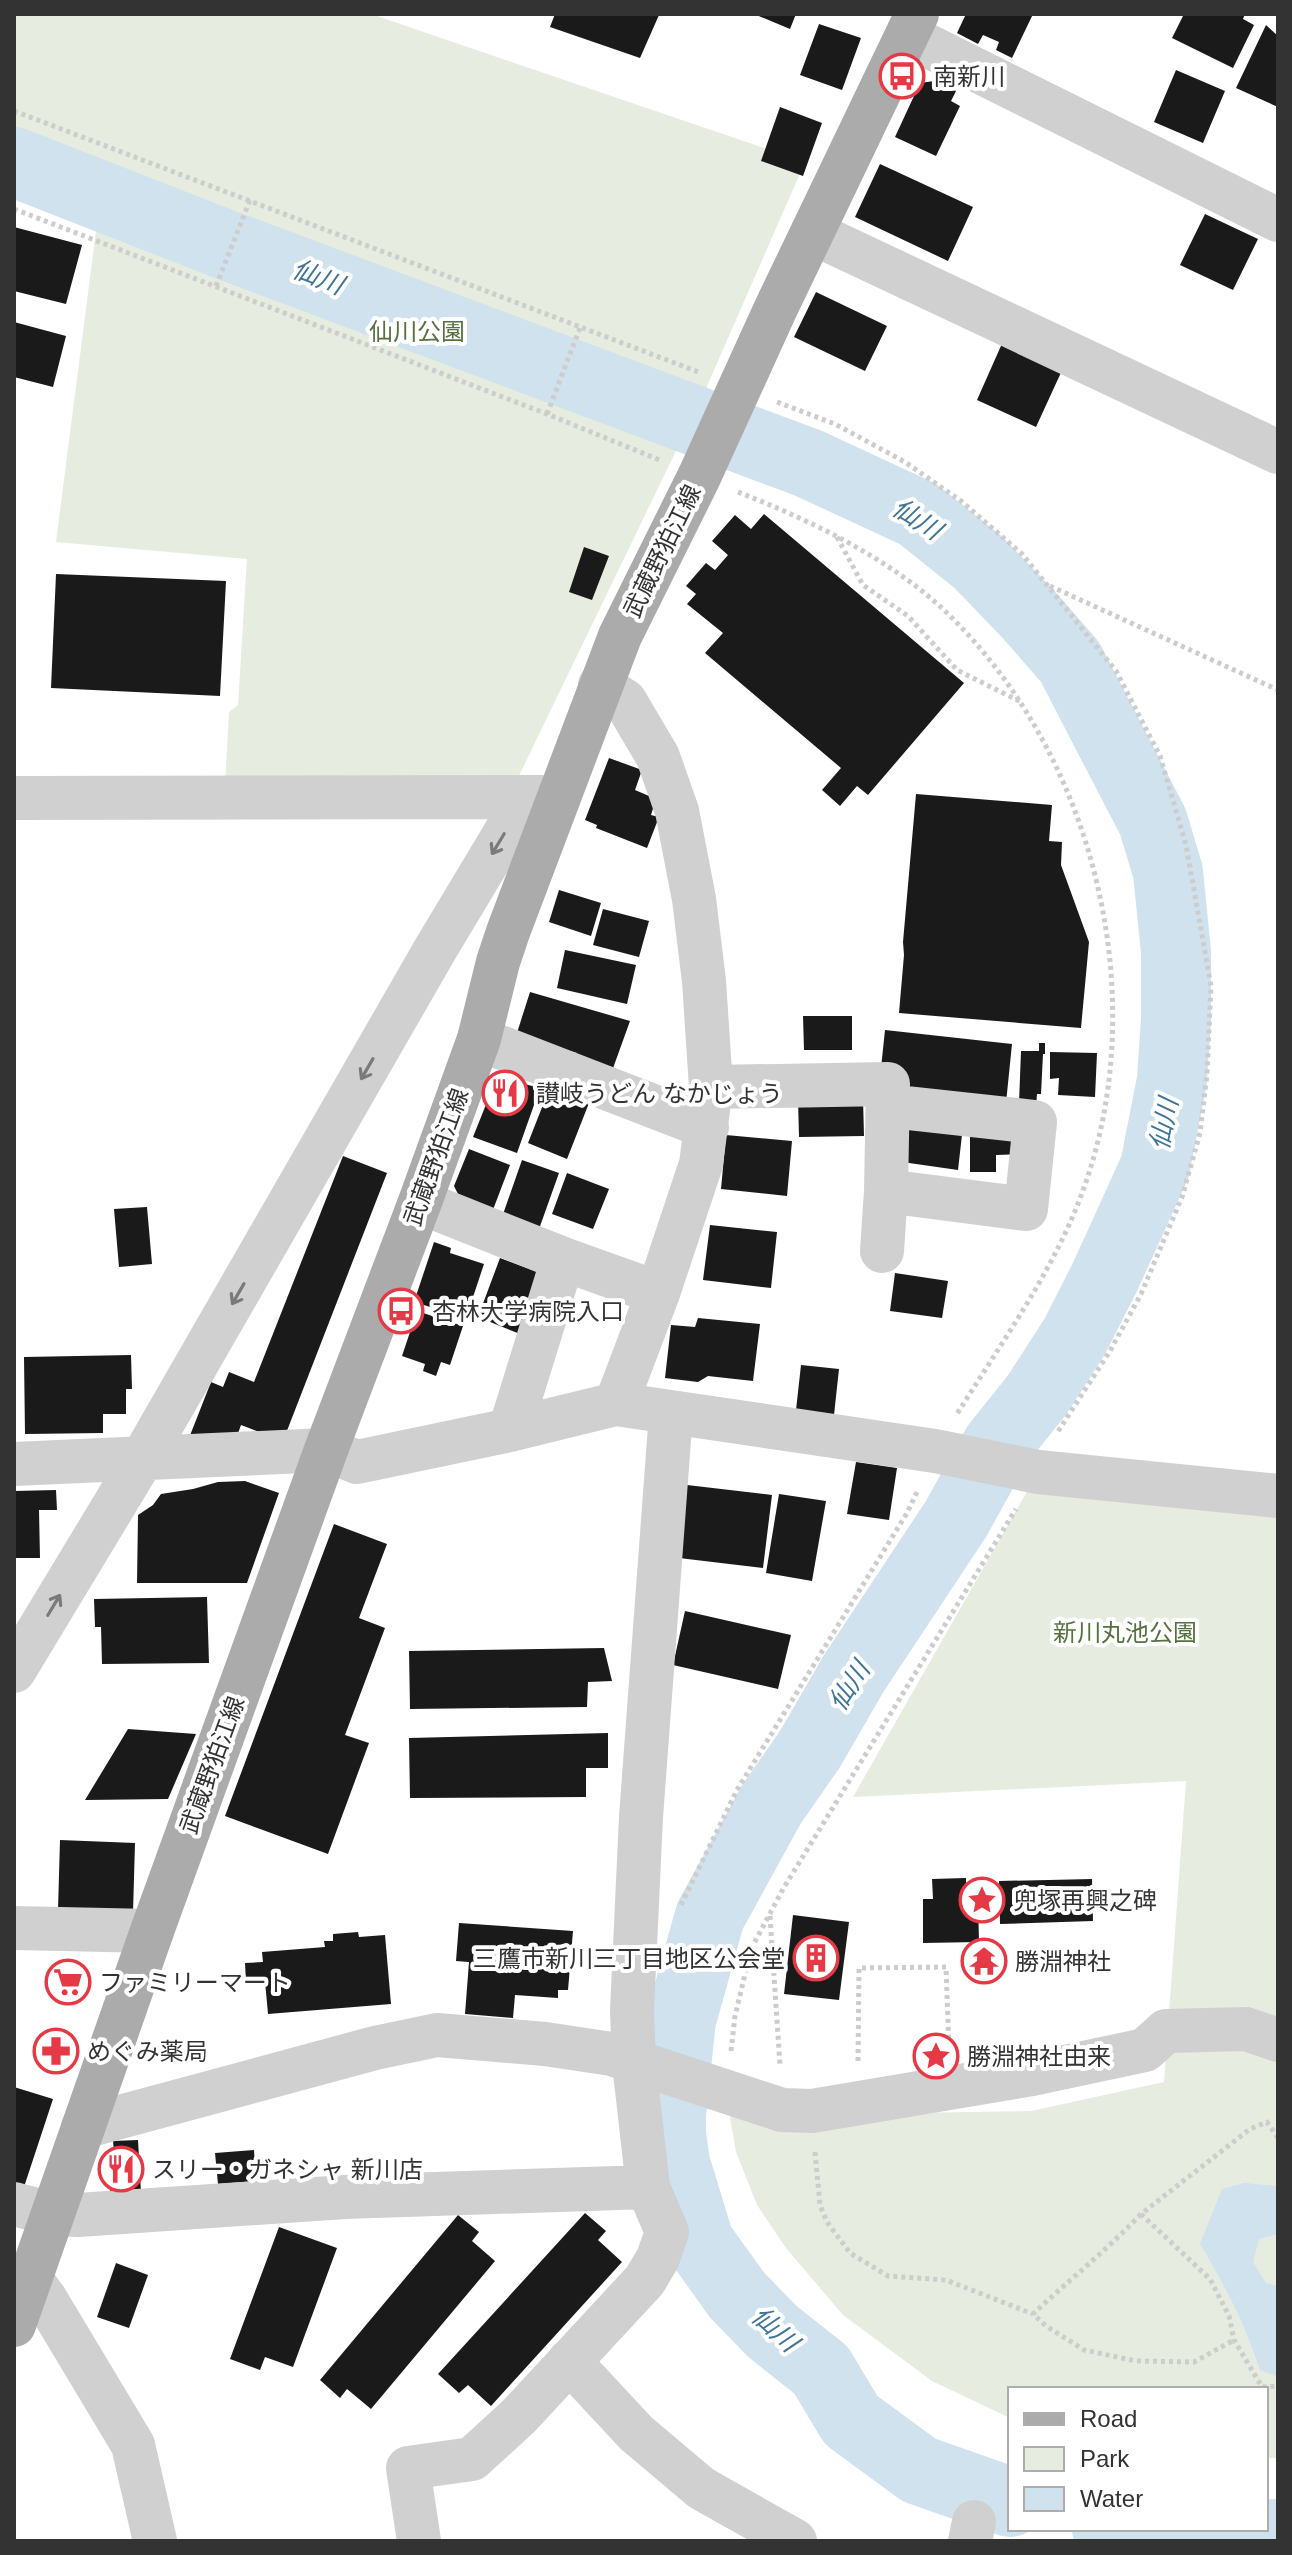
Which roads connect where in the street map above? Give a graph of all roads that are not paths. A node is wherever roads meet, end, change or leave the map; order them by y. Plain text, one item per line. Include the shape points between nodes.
1 (912, 25) edge
2 (1278, 220) edge
3 (813, 233) junction
4 (1278, 452) edge
5 (600, 685) junction
6 (559, 797) junction
7 (14, 798) edge
8 (479, 1039) junction
9 (889, 1106) junction
10 (709, 1107) junction
11 (886, 1191) junction
12 (420, 1202) junction
13 (882, 1251) dead end
14 (563, 1259) junction
15 (658, 1293) junction
16 (616, 1404) junction
17 (671, 1413) junction
18 (510, 1430) junction
19 (326, 1450) junction
20 (142, 1459) junction
21 (14, 1464) edge
22 (1278, 1496) edge
23 (14, 1671) edge
24 (14, 1928) edge
25 (152, 1931) junction
26 (1278, 2040) edge
27 (634, 2063) junction
28 (83, 2127) junction
29 (648, 2187) junction
30 (33, 2209) edge
31 (30, 2278) junction
32 (14, 2325) edge
33 (569, 2361) junction
34 (155, 2541) edge
35 (419, 2541) edge
36 (795, 2541) edge

1 - 2 street
1 - 3 main road, 武蔵野狛江線
3 - 4 street
3 - 5 main road, 武蔵野狛江線
5 - 6 main road, 武蔵野狛江線
5 - 10 street via 625,701 658,757 677,811 704,981
6 - 7 street
6 - 8 main road, 武蔵野狛江線 via 498,962
6 -> 20 street via 508,828
8 - 10 street
8 - 12 main road, 武蔵野狛江線
9 - 10 street via 888,1084
9 - 11 street
9 - 11 street via 1035,1122 1026,1209
10 - 15 street via 701,1164
11 - 13 street
12 - 14 street
12 - 19 main road, 武蔵野狛江線
14 - 15 street
14 - 18 street
15 - 16 street
16 - 17 street
16 - 18 street
17 - 22 street via 935,1451 1038,1472
17 - 27 street via 636,1902
18 - 19 street via 357,1462
19 - 20 street
19 - 25 main road, 武蔵野狛江線
20 - 21 street
23 -> 20 street
24 - 25 street
25 - 28 main road, 武蔵野狛江線
26 - 27 street via 1246,2029 1166,2031 1145,2050 1032,2074 797,2110
27 - 28 street via 612,2054 545,2044 437,2035
27 - 29 street
28 - 30 main road, 武蔵野狛江線
29 - 30 street via 345,2197 78,2215
29 - 33 street via 667,2232 658,2258 645,2280
30 - 31 main road, 武蔵野狛江線
31 - 32 main road, 武蔵野狛江線
31 - 34 street via 133,2445
33 - 35 street via 472,2459 408,2468
33 - 36 street via 636,2433 701,2488

